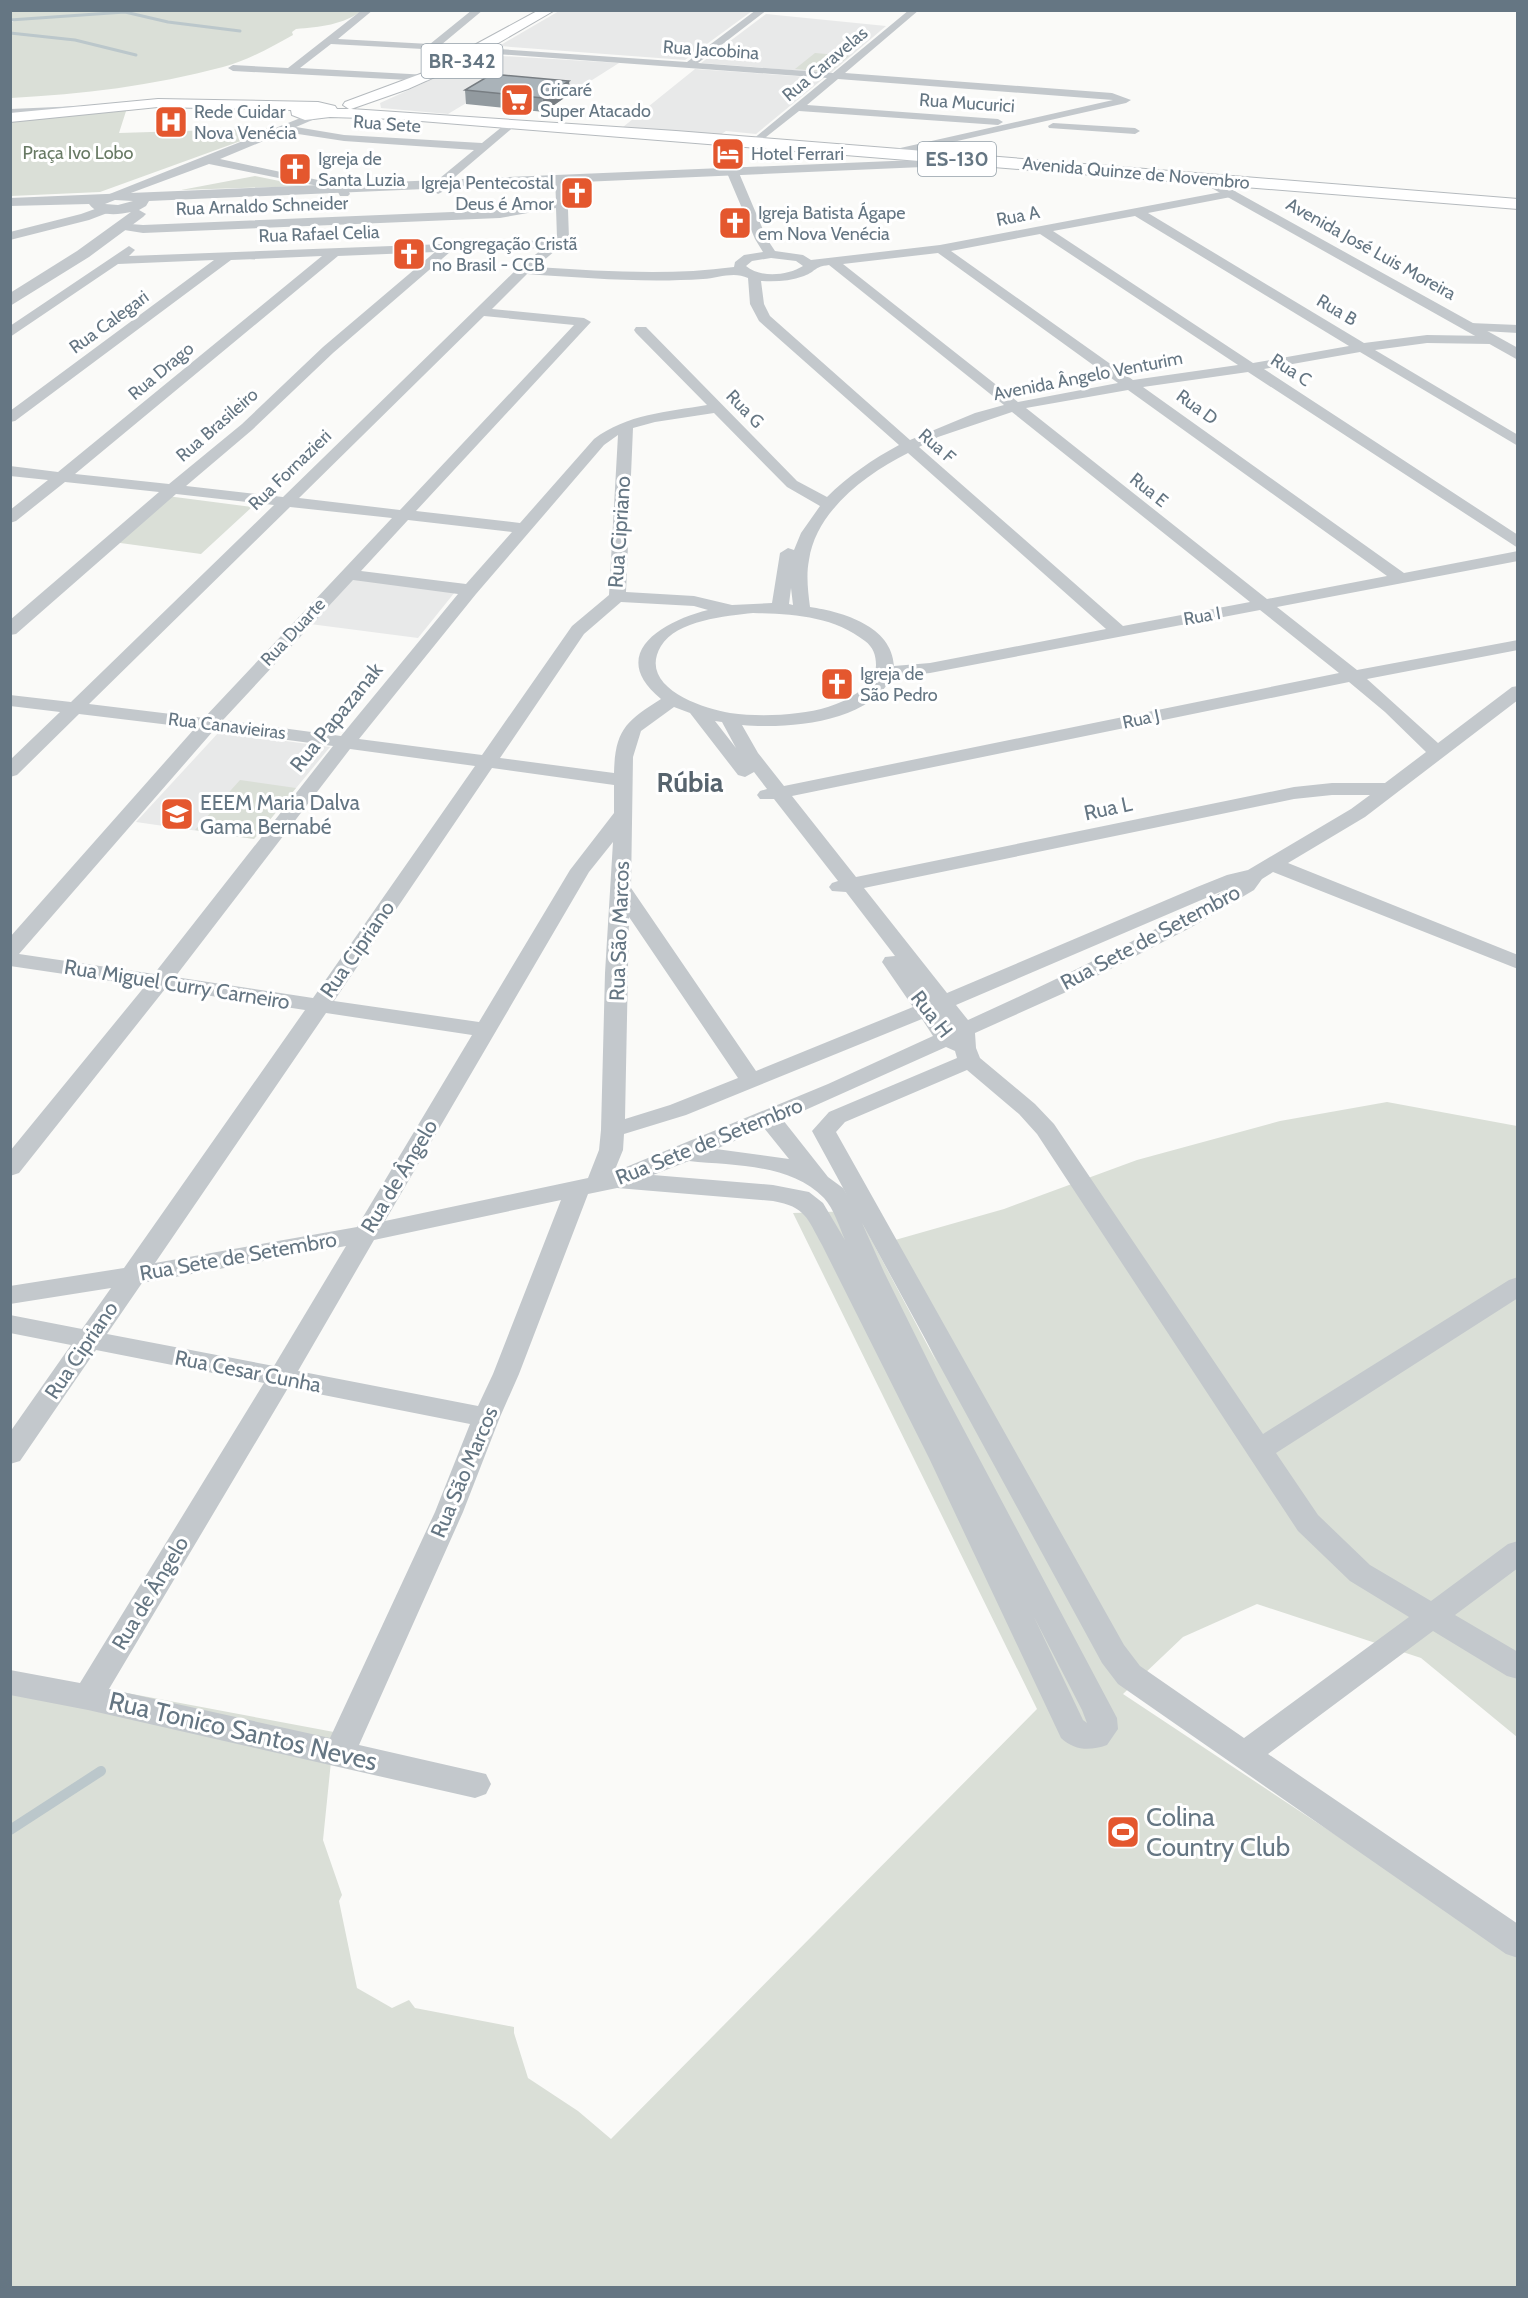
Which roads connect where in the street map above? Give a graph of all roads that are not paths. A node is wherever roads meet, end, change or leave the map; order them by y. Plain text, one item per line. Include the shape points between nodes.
1 (369, 10) edge
2 (479, 10) edge
3 (549, 10) edge
4 (763, 10) edge
5 (915, 10) edge
6 (329, 41) junction
7 (432, 46) junction
8 (483, 50) junction
9 (689, 65) junction
10 (233, 68) dead end
11 (290, 71) junction
12 (398, 76) junction
13 (836, 76) junction
14 (428, 78) junction
15 (370, 100) junction
16 (798, 108) junction
17 (80, 109) junction
18 (10, 112) edge
19 (319, 112) junction
20 (392, 115) junction
21 (10, 118) edge
22 (512, 124) junction
23 (1026, 124) junction
24 (288, 129) junction
25 (1135, 131) dead end
26 (756, 142) junction
27 (485, 147) junction
28 (891, 153) junction
29 (208, 160) junction
30 (987, 161) junction
31 (1037, 165) junction
32 (734, 176) junction
33 (1204, 178) junction
34 (562, 183) junction
35 (439, 187) junction
36 (343, 191) junction
37 (1232, 194) junction
38 (10, 202) edge
39 (562, 203) junction
40 (106, 204) junction
41 (138, 204) junction
42 (1518, 204) edge
43 (10, 207) edge
44 (1137, 212) junction
45 (1042, 230) junction
46 (10, 236) edge
47 (558, 244) junction
48 (447, 248) junction
49 (940, 249) junction
50 (335, 252) junction
51 (771, 254) junction
52 (228, 256) junction
53 (117, 260) junction
54 (833, 262) junction
55 (809, 264) junction
56 (524, 270) junction
57 (747, 273) junction
58 (10, 301) edge
59 (483, 312) junction
60 (1461, 323) junction
61 (1518, 329) edge
62 (641, 330) dead end
63 (10, 333) edge
64 (1490, 340) junction
65 (1363, 346) junction
66 (1518, 354) edge
67 (1248, 365) junction
68 (1130, 383) junction
69 (1011, 404) junction
70 (718, 408) junction
71 (10, 418) edge
72 (626, 425) junction
73 (1518, 442) edge
74 (904, 443) junction
75 (10, 471) edge
76 (62, 477) junction
77 (173, 489) junction
78 (285, 501) junction
79 (823, 502) junction
80 (404, 515) junction
81 (10, 518) edge
82 (524, 528) junction
83 (1518, 543) edge
84 (1518, 556) edge
85 (347, 574) junction
86 (1401, 578) junction
87 (470, 590) junction
88 (617, 597) junction
89 (1264, 605) junction
90 (780, 608) junction
91 (728, 610) junction
92 (802, 610) junction
93 (10, 630) edge
94 (1118, 631) junction
95 (1518, 645) edge
96 (885, 672) junction
97 (1353, 676) junction
98 (1518, 691) edge
99 (673, 699) junction
100 (10, 700) edge
101 (74, 707) junction
102 (696, 710) junction
103 (729, 718) junction
104 (209, 724) junction
105 (346, 742) junction
106 (1437, 753) junction
107 (490, 761) junction
108 (10, 771) edge
109 (622, 780) junction
110 (1390, 789) junction
111 (772, 794) junction
112 (624, 814) junction
113 (1264, 870) junction
114 (845, 886) junction
115 (622, 891) junction
116 (10, 951) edge
117 (10, 959) edge
118 (1518, 963) edge
119 (161, 980) junction
120 (317, 1006) junction
121 (934, 1006) junction
122 (485, 1030) junction
123 (962, 1044) junction
124 (751, 1081) junction
125 (771, 1121) junction
126 (613, 1130) junction
127 (687, 1153) junction
128 (729, 1157) junction
129 (10, 1168) edge
130 (819, 1181) junction
131 (597, 1184) junction
132 (711, 1188) junction
133 (364, 1234) junction
134 (131, 1276) junction
135 (1518, 1286) edge
136 (10, 1295) edge
137 (10, 1324) edge
138 (89, 1339) junction
139 (281, 1377) junction
140 (486, 1417) junction
141 (1258, 1451) junction
142 (10, 1454) edge
143 (1518, 1552) edge
144 (1433, 1616) junction
145 (1518, 1667) edge
146 (10, 1682) edge
147 (88, 1696) junction
148 (339, 1753) junction
149 (1244, 1755) junction
150 (475, 1784) dead end
151 (1518, 1943) edge

1 - 6 street
2 - 7 street
3 - 8 main road, BR-342
4 - 9 street
5 - 13 street, Rua Caravelas
6 - 7 street, Rua Jacobina
6 - 11 street
7 - 8 street, Rua Jacobina
7 - 12 street
8 - 9 street, Rua Jacobina
8 - 14 main road, BR-342
9 - 13 street, Rua Jacobina
10 - 11 street
11 - 12 street
12 - 14 street
13 - 16 street, Rua Caravelas
13 - 23 street, Rua Jacobina via 1092,94 1126,100
14 - 15 main road, BR-342
15 - 19 main road, BR-342
15 - 19 main road, BR-342
15 - 20 main road via 374,108
16 - 23 street, Rua Mucurici
16 - 26 street, Rua Caravelas
17 - 18 street
17 - 19 main road, BR-342 via 206,103
17 - 21 main road, BR-342
19 - 20 main road, ES-130
19 - 24 street
20 - 22 main road, Avenida Quinze de Novembro / ES-130
22 - 26 main road, Avenida Quinze de Novembro / ES-130
22 - 27 street
23 - 25 street, Rua Mucurici
23 - 28 street
24 - 27 street, Rua Sete via 344,138
24 - 29 street
26 - 28 main road, Avenida Quinze de Novembro / ES-130
27 - 35 street
28 - 30 main road, Avenida Quinze de Novembro / ES-130
29 - 36 street
29 - 41 street
30 - 31 main road, Avenida Quinze de Novembro / ES-130
30 - 32 street
31 - 32 street
31 - 33 main road, Avenida Quinze de Novembro / ES-130
32 - 34 street
32 - 51 street via 760,239
33 - 37 street, Avenida José Luis Moreira
33 - 42 main road, Avenida Quinze de Novembro / ES-130
34 - 35 street
34 - 39 street
35 - 36 street
36 - 41 street
37 - 44 street, Rua A
37 - 60 street, Avenida José Luis Moreira
38 - 40 street
39 - 41 street, Rua Arnaldo Schneider via 500,214
39 - 47 street via 564,234
40 - 41 street
40 - 41 street
40 - 43 street
40 - 46 street via 85,217
41 - 53 street via 131,249
41 - 58 street via 122,226
44 - 45 street, Rua A
44 - 65 street, Rua B
45 - 49 street, Rua A
45 - 67 street, Rua C
47 - 48 street, Rua Rafael Celia
47 - 56 street, Rua Fornazieri
48 - 50 street, Rua Rafael Celia
48 - 77 street, Rua Brasileiro
49 - 54 street, Rua A
49 - 68 street, Rua D
50 - 52 street, Rua Rafael Celia
50 - 76 street, Rua Drago
51 - 55 street via 799,258
51 - 57 street via 748,258 739,265
52 - 53 street, Rua Rafael Celia
52 - 71 street, Rua Calegari
53 - 63 street
54 - 55 street, Rua A
54 - 69 street, Rua E
55 - 57 street via 805,272 788,277
56 - 57 street via 630,276
56 - 59 street, Rua Fornazieri
57 - 74 street, Rua F via 764,318
59 - 78 street, Rua Fornazieri
59 - 80 street, Rua Duarte via 585,322
60 - 61 street
60 - 64 street, Avenida José Luis Moreira
60 - 65 street, Avenida Ângelo Venturim
62 - 70 street, Rua G
64 - 65 street, Avenida Ângelo Venturim via 1428,339
64 - 66 street, Avenida José Luis Moreira
65 - 67 street, Avenida Ângelo Venturim
65 - 73 street, Rua B
67 - 68 street, Avenida Ângelo Venturim
67 - 83 street, Rua C
68 - 69 street, Avenida Ângelo Venturim
68 - 86 street, Rua D
69 - 74 street, Avenida Ângelo Venturim
69 - 89 street, Rua E
70 - 72 street, Rua Papazanak
70 - 79 street, Rua G via 792,484
72 - 82 street, Rua Papazanak via 598,442
72 - 88 street, Rua Cipriano
74 - 79 street, Avenida Ângelo Venturim
74 - 94 street, Rua F
75 - 76 street
76 - 77 street
76 - 81 street, Rua Drago
77 - 78 street
77 - 93 street, Rua Brasileiro
78 - 80 street
78 - 101 street, Rua Fornazieri
79 - 90 street, Avenida Ângelo Venturim via 800,524 789,548
79 - 92 street, Avenida Ângelo Venturim via 802,551
80 - 82 street
80 - 85 street, Rua Duarte
82 - 87 street, Rua Papazanak
84 - 86 street, Rua I
85 - 87 street
85 - 104 street, Rua Duarte
86 - 89 street, Rua I
87 - 105 street, Rua Papazanak
88 - 91 street via 694,601
88 - 107 street, Rua Cipriano via 578,630
89 - 94 street, Rua I
89 - 97 street, Rua E
90 - 91 street
90 - 92 street
91 - 99 street via 672,628 655,642 646,657 646,672 656,687
92 - 96 street via 840,620 875,640 885,654
94 - 96 street, Rua I via 930,668
95 - 97 street, Rua J
96 - 103 street via 878,686 860,700 833,711 764,721
97 - 106 street, Rua E
97 - 111 street, Rua J
98 - 106 street, Rua Sete de Setembro
99 - 102 street
99 - 109 street, Rua São Marcos via 632,729
100 - 101 street, Rua Canavieiras
101 - 104 street, Rua Canavieiras
101 - 108 street, Rua Fornazieri
102 - 103 street
102 - 111 street, Rua H
103 - 111 street, Rua H
104 - 105 street, Rua Canavieiras
104 - 116 street, Rua Duarte
105 - 107 street, Rua Canavieiras
105 - 119 street, Rua Papazanak
106 - 110 street, Rua Sete de Setembro
107 - 109 street, Rua Canavieiras
107 - 120 street, Rua Cipriano
109 - 112 street, Rua São Marcos
110 - 113 street, Rua Sete de Setembro via 1329,832
110 - 114 street, Rua L via 1294,793
111 - 114 street, Rua H
112 - 115 street, Rua São Marcos
112 - 122 street, Rua de Ângelo via 580,870
113 - 118 street
113 - 121 street, Rua Sete de Setembro via 1204,891
113 - 123 street, Rua Sete de Setembro via 1247,886 1183,924 1056,988
114 - 121 street, Rua H
115 - 124 street
115 - 126 street, Rua São Marcos
117 - 119 street, Rua Miguel Curry Carneiro
119 - 120 street, Rua Miguel Curry Carneiro
119 - 129 street, Rua Papazanak
120 - 122 street, Rua Miguel Curry Carneiro
120 - 134 street, Rua Cipriano
121 - 123 street, Rua H
121 - 124 street, Rua Sete de Setembro
122 - 133 street, Rua de Ângelo
123 - 125 street, Rua Sete de Setembro
123 - 141 street, Rua H via 1046,1129
123 - 149 street via 837,1117 824,1131 1113,1654 1129,1675
124 - 126 street, Rua Sete de Setembro
125 - 127 street, Rua Sete de Setembro
125 - 128 street
125 - 130 street
126 - 131 street, Rua São Marcos
127 - 128 street
127 - 131 street, Rua Sete de Setembro
128 - 130 street via 784,1165
128 - 132 street
130 - 132 street via 841,1203 925,1381 1097,1709 1102,1730 1097,1734 1084,1737 1072,1729 943,1458 814,1209 794,1197
131 - 132 street
131 - 133 street, Rua Sete de Setembro
131 - 140 street, Rua São Marcos
133 - 134 street, Rua Sete de Setembro
133 - 139 street, Rua de Ângelo
134 - 136 street, Rua Sete de Setembro
134 - 138 street, Rua Cipriano
135 - 141 street
137 - 138 street, Rua Cesar Cunha
138 - 139 street, Rua Cesar Cunha
138 - 142 street, Rua Cipriano
139 - 140 street, Rua Cesar Cunha
139 - 147 street, Rua de Ângelo
140 - 148 street, Rua São Marcos via 449,1512
141 - 144 street, Rua H via 1308,1523 1360,1573
143 - 144 street
144 - 145 street, Rua H
144 - 149 street
146 - 147 street, Rua Tonico Santos Neves
147 - 148 street, Rua Tonico Santos Neves
148 - 150 street, Rua Tonico Santos Neves
149 - 151 street

